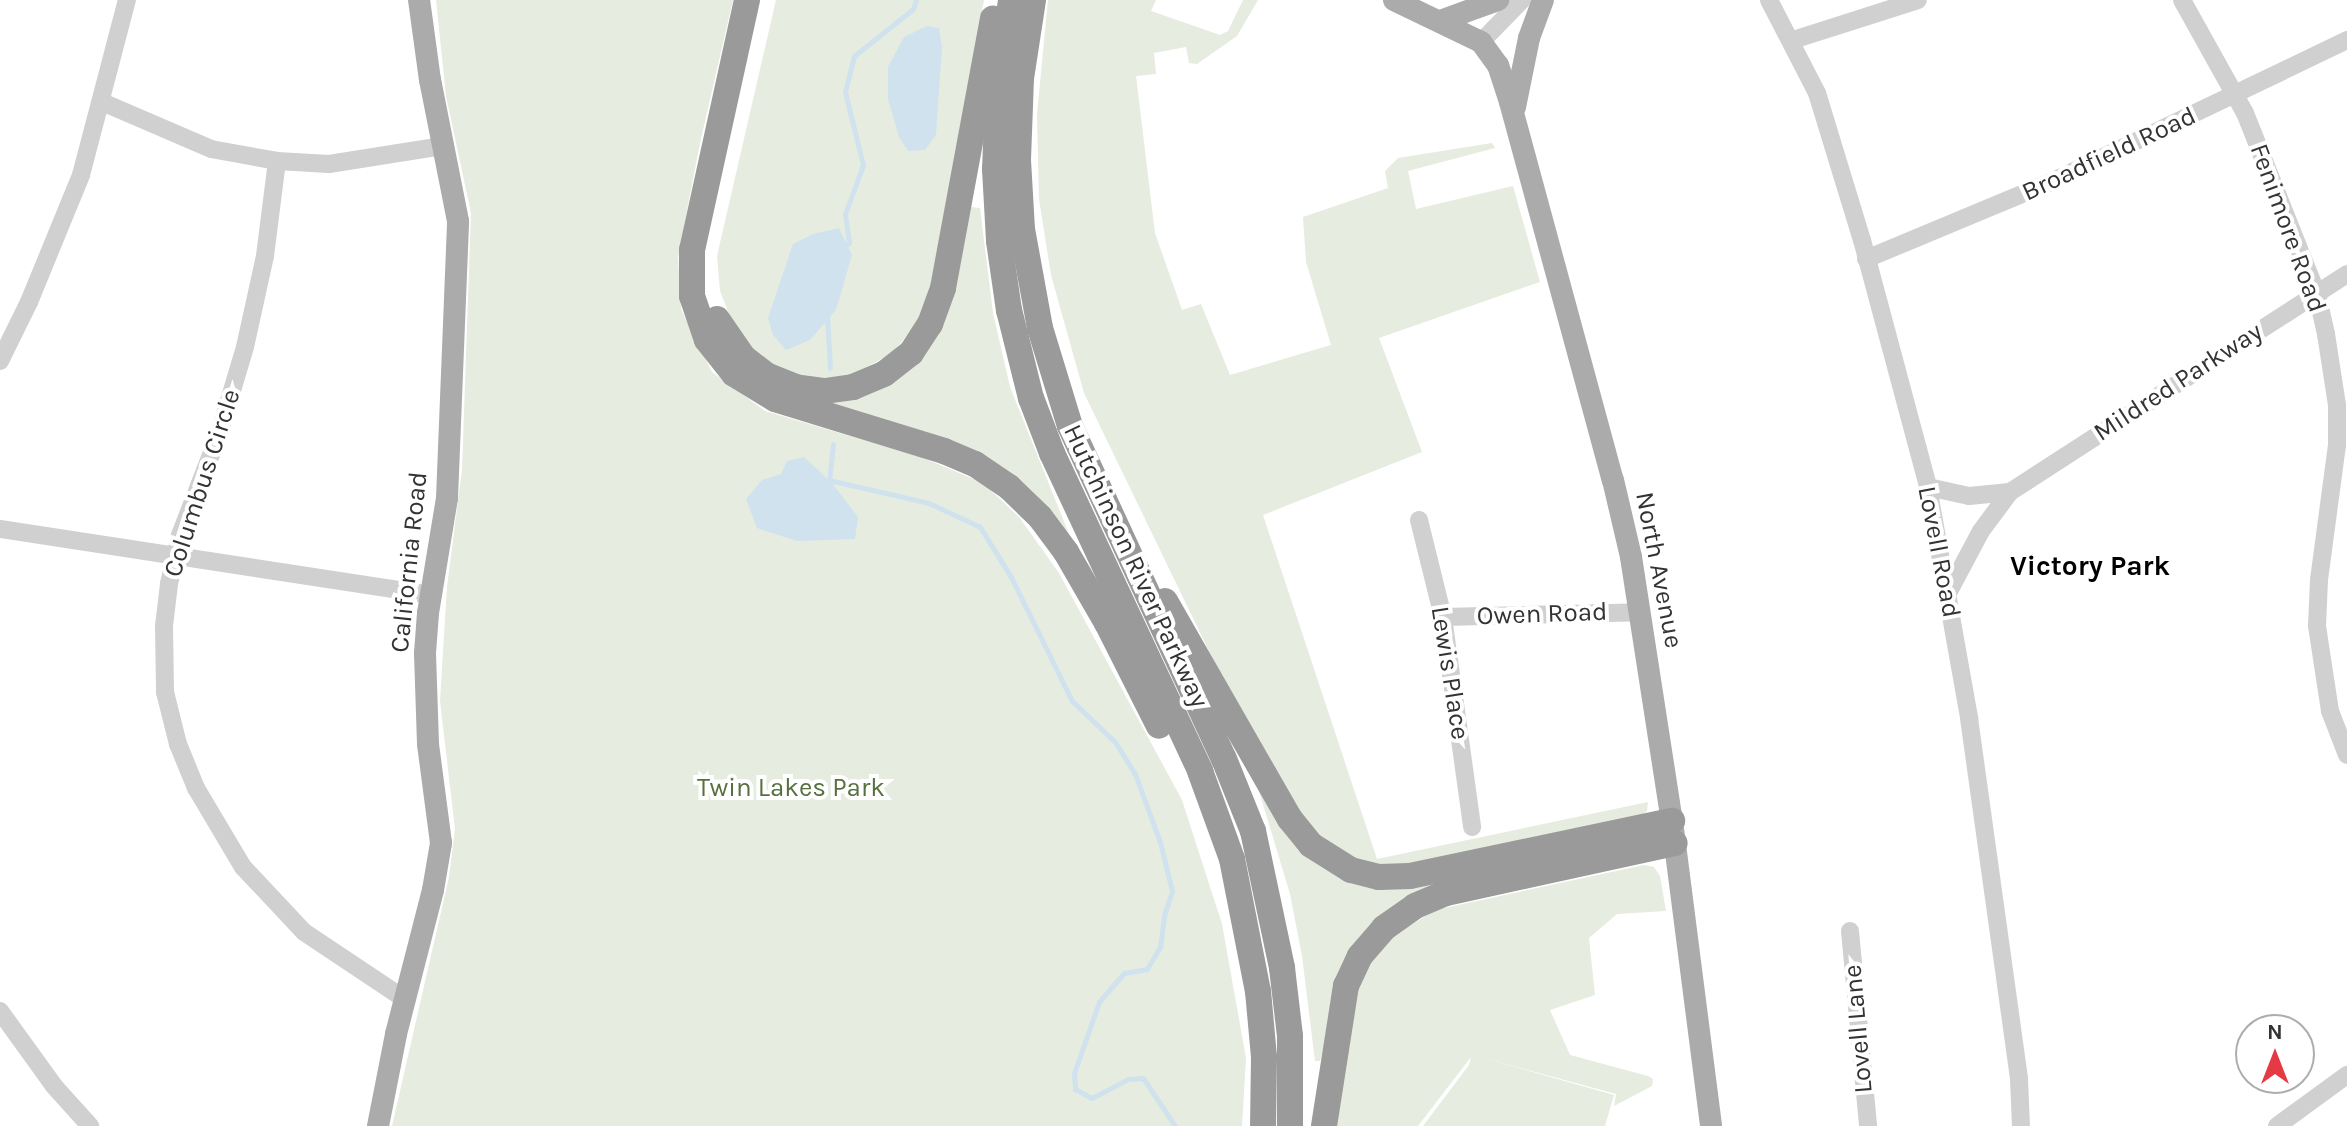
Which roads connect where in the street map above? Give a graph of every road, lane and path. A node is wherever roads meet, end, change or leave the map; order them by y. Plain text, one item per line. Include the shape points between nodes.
1 (127, 0) edge
2 (419, 0) edge
3 (747, 0) edge
4 (765, 0) edge
5 (999, 0) edge
6 (1011, 0) edge
7 (1033, 0) edge
8 (1394, 0) edge
9 (1498, 0) edge
10 (1522, 0) edge
11 (1543, 0) edge
12 (1769, 0) edge
13 (1918, 0) edge
14 (2182, 0) edge
15 (1440, 21) junction
16 (1793, 40) junction
17 (2347, 40) edge
18 (1481, 42) junction
19 (2234, 95) junction
20 (102, 102) junction
21 (1513, 114) junction
22 (443, 146) junction
23 (277, 161) junction
24 (1866, 259) junction
25 (2347, 274) edge
26 (2317, 294) junction
27 (0, 361) edge
28 (1928, 487) junction
29 (2010, 492) junction
30 (1419, 520) dead end
31 (1114, 524) junction
32 (0, 529) edge
33 (175, 556) junction
34 (1948, 593) junction
35 (431, 595) junction
36 (1641, 612) junction
37 (1443, 617) junction
38 (2347, 755) edge
39 (1472, 827) dead end
40 (1674, 832) junction
41 (1232, 859) junction
42 (1850, 931) dead end
43 (406, 1000) junction
44 (0, 1011) edge
45 (2347, 1075) edge
46 (90, 1126) edge
47 (378, 1126) edge
48 (1263, 1126) edge
49 (1290, 1126) edge
50 (1324, 1126) edge
51 (1711, 1126) edge
52 (1868, 1126) edge
53 (2021, 1126) edge
54 (2277, 1126) edge

1 - 20 street
2 - 22 main road, California Road
3 - 41 highway via 692,250 692,296 707,340 734,374 761,392 952,454 992,474 1026,503 1085,584
4 - 5 highway via 711,243 709,293 725,335 755,368 795,387 825,391 853,387 892,369 911,353 930,324 948,265 984,54
6 - 41 highway, Hutchinson River Parkway via 995,169 1000,252 1016,342 1052,453 1200,771
7 - 31 highway, Hutchinson River Parkway via 1018,129 1027,264 1059,394
8 - 15 main road
9 - 15 main road
10 - 18 street
11 - 21 main road
12 - 16 street, Lovell Road
13 - 16 street
14 - 19 street, Fenimore Road
15 - 18 main road
16 - 24 street, Lovell Road via 1817,93
17 - 19 street, Broadfield Road
18 - 21 main road, North Avenue via 1502,73
19 - 24 street, Broadfield Road via 2053,181
19 - 26 street, Fenimore Road
20 - 23 street via 211,149
20 - 27 street via 81,175
21 - 36 main road, North Avenue via 1613,480
22 - 23 street via 329,164
22 - 35 main road, California Road via 458,221 447,498
23 - 33 street, Columbus Circle via 265,256 245,347
24 - 28 street, Lovell Road
25 - 26 street, Mildred Parkway
26 - 29 street, Mildred Parkway
26 - 38 street, Fenimore Road via 2333,367 2337,445 2317,626 2330,711
28 - 29 street, Mildred Parkway via 1969,496
28 - 34 street, Lovell Road
29 - 34 street, Mildred Parkway via 1981,531
30 - 37 street, Lewis Place
31 - 40 highway via 1185,632 1290,819 1311,845 1337,862 1379,877 1410,876
31 - 49 highway, Hutchinson River Parkway via 1253,831 1285,990
32 - 33 street
33 - 35 street
33 - 43 street, Columbus Circle via 164,626 165,692 196,788 243,867 271,899 304,932
34 - 53 street, Lovell Road via 2019,1079
35 - 43 main road, California Road via 425,700 441,843
36 - 37 street, Owen Road
36 - 40 main road, North Avenue
37 - 39 street, Lewis Place
40 - 50 highway via 1446,893 1384,928 1360,956 1346,986
40 - 51 main road, North Avenue
41 - 48 highway, Hutchinson River Parkway via 1258,991
42 - 52 street, Lovell Lane
43 - 47 main road, California Road
44 - 46 street
45 - 54 street

